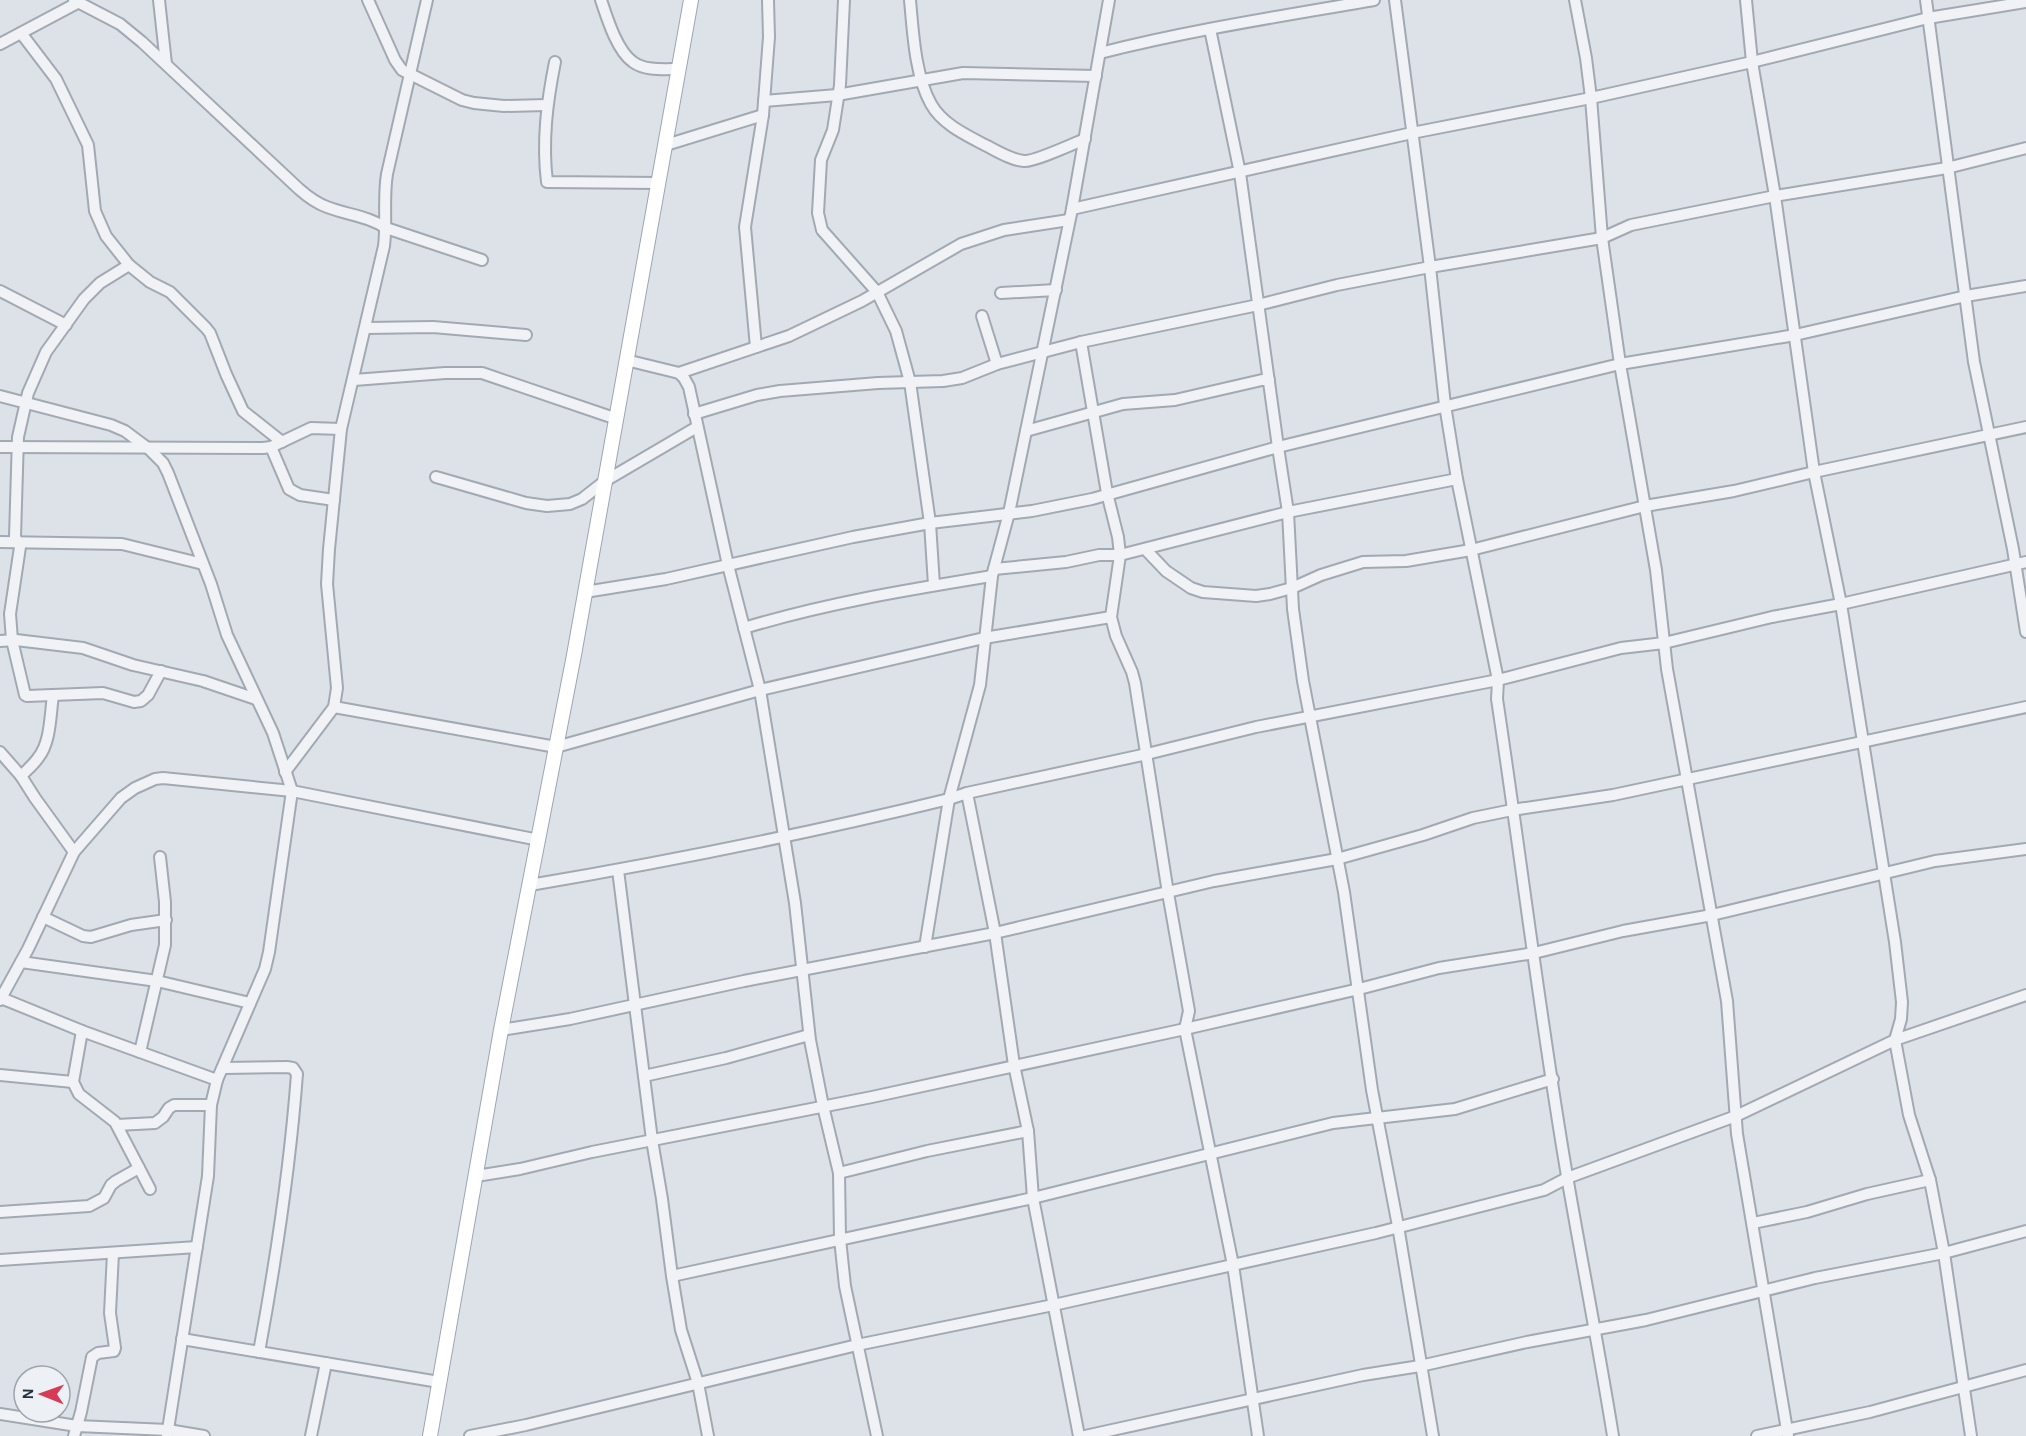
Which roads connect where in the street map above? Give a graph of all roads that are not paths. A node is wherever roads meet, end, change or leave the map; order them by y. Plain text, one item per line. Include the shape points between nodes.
1 (159, 0) edge
2 (368, 0) edge
3 (427, 0) edge
4 (601, 0) edge
5 (691, 0) edge
6 (768, 0) edge
7 (844, 0) edge
8 (910, 0) edge
9 (1109, 0) edge
10 (1374, 0) edge
11 (1395, 0) edge
12 (1575, 0) edge
13 (1746, 0) edge
14 (1926, 0) edge
15 (77, 1) edge
16 (2026, 2) edge
17 (1929, 18) junction
18 (1210, 29) junction
19 (21, 33) junction
20 (0, 45) edge
21 (1100, 53) junction
22 (555, 62) dead end
23 (1752, 62) junction
24 (166, 64) junction
25 (679, 69) junction
26 (411, 75) junction
27 (1096, 76) junction
28 (921, 82) junction
29 (837, 95) junction
30 (1591, 98) junction
31 (764, 101) junction
32 (546, 105) junction
33 (763, 115) junction
34 (1412, 133) junction
35 (1084, 140) junction
36 (666, 145) junction
37 (2026, 148) edge
38 (1947, 168) junction
39 (1240, 173) junction
40 (659, 183) junction
41 (1774, 196) junction
42 (1070, 215) junction
43 (386, 228) junction
44 (1602, 238) junction
45 (482, 260) dead end
46 (129, 265) junction
47 (1430, 267) junction
48 (2026, 286) edge
49 (1056, 290) junction
50 (0, 291) edge
51 (877, 292) junction
52 (1001, 293) dead end
53 (1966, 296) junction
54 (1258, 305) junction
55 (982, 316) dead end
56 (66, 325) junction
57 (366, 328) junction
58 (526, 335) dead end
59 (1795, 335) junction
60 (1081, 342) junction
61 (756, 347) junction
62 (1042, 354) junction
63 (626, 360) junction
64 (997, 364) junction
65 (1620, 364) junction
66 (679, 373) junction
67 (354, 380) junction
68 (1269, 380) junction
69 (910, 382) junction
70 (0, 396) edge
71 (25, 402) junction
72 (1445, 405) junction
73 (1093, 412) junction
74 (694, 414) junction
75 (617, 419) junction
76 (697, 427) junction
77 (2026, 427) edge
78 (341, 429) junction
79 (1026, 431) junction
80 (1989, 435) junction
81 (282, 442) junction
82 (0, 447) edge
83 (271, 447) junction
84 (1278, 447) junction
85 (18, 448) junction
86 (149, 449) junction
87 (1814, 472) junction
88 (436, 477) dead end
89 (1456, 479) junction
90 (605, 481) junction
91 (1107, 493) junction
92 (334, 500) junction
93 (1646, 506) junction
94 (1288, 512) junction
95 (1009, 513) junction
96 (930, 524) junction
97 (0, 542) edge
98 (18, 542) junction
99 (1145, 549) junction
100 (1471, 550) junction
101 (1119, 555) junction
102 (2020, 563) edge
103 (203, 564) junction
104 (728, 565) junction
105 (993, 572) junction
106 (934, 585) junction
107 (1292, 588) junction
108 (585, 592) junction
109 (1841, 604) junction
110 (1111, 616) junction
111 (744, 628) junction
112 (2026, 632) edge
113 (984, 639) junction
114 (12, 640) junction
115 (0, 641) edge
116 (1664, 643) junction
117 (160, 671) junction
118 (1498, 680) junction
119 (760, 690) junction
120 (53, 696) junction
121 (256, 699) junction
122 (334, 707) junction
123 (2026, 707) edge
124 (1310, 716) junction
125 (1864, 743) junction
126 (556, 747) junction
127 (0, 752) edge
128 (1147, 754) junction
129 (285, 772) junction
130 (21, 776) junction
131 (1687, 780) junction
132 (292, 791) junction
133 (967, 793) junction
134 (949, 799) junction
135 (1512, 810) junction
136 (784, 837) junction
137 (539, 840) junction
138 (2026, 849) edge
139 (74, 852) junction
140 (160, 857) dead end
141 (1337, 859) junction
142 (618, 870) junction
143 (1884, 875) junction
144 (530, 885) junction
145 (1168, 893) junction
146 (1712, 915) junction
147 (43, 917) junction
148 (166, 920) junction
149 (995, 933) junction
150 (925, 946) junction
151 (1534, 953) junction
152 (21, 962) junction
153 (802, 970) junction
154 (157, 981) junction
155 (1359, 989) junction
156 (2026, 996) edge
157 (1, 999) edge
158 (250, 1003) junction
159 (634, 1005) junction
160 (1185, 1029) junction
161 (501, 1030) junction
162 (82, 1031) junction
163 (809, 1035) junction
164 (1895, 1040) junction
165 (140, 1052) junction
166 (1014, 1065) junction
167 (224, 1068) junction
168 (0, 1075) edge
169 (644, 1076) junction
170 (1553, 1079) junction
171 (217, 1080) junction
172 (73, 1083) junction
173 (212, 1105) junction
174 (822, 1107) junction
175 (1736, 1116) junction
176 (1377, 1118) junction
177 (117, 1125) junction
178 (1029, 1131) junction
179 (652, 1140) junction
180 (1209, 1154) junction
181 (139, 1168) junction
182 (839, 1173) junction
183 (476, 1176) junction
184 (1567, 1178) junction
185 (1930, 1180) junction
186 (150, 1189) dead end
187 (1033, 1198) junction
188 (0, 1212) edge
189 (1753, 1223) junction
190 (1398, 1226) junction
191 (2026, 1231) edge
192 (840, 1239) junction
193 (197, 1247) junction
194 (113, 1253) junction
195 (1944, 1253) junction
196 (0, 1260) edge
197 (1233, 1264) junction
198 (672, 1276) junction
199 (1764, 1291) junction
200 (1053, 1305) junction
201 (1596, 1330) junction
202 (182, 1340) junction
203 (857, 1345) junction
204 (259, 1352) junction
205 (326, 1364) junction
206 (1420, 1366) junction
207 (2026, 1370) edge
208 (439, 1382) junction
209 (698, 1383) junction
210 (1964, 1386) junction
211 (1254, 1399) junction
212 (0, 1413) edge
213 (527, 1430) edge
214 (75, 1431) edge
215 (168, 1433) edge
216 (1788, 1433) edge
217 (204, 1436) edge
218 (311, 1436) edge
219 (430, 1436) edge
220 (470, 1436) edge
221 (708, 1436) edge
222 (877, 1436) edge
223 (1079, 1436) edge
224 (1085, 1436) edge
225 (1258, 1436) edge
226 (1433, 1436) edge
227 (1613, 1436) edge
228 (1757, 1436) edge
229 (1971, 1436) edge

1 - 24 street
2 - 26 street via 398,65
3 - 26 street
4 - 25 street via 609,26 633,63 648,68
5 - 25 main road
6 - 31 street
7 - 29 street
8 - 28 street
9 - 21 street
10 - 18 street
11 - 34 street
12 - 30 street
13 - 23 street
14 - 17 street
15 - 19 street
15 - 24 street via 120,24
16 - 17 street
17 - 23 street
17 - 38 street
18 - 21 street
18 - 39 street
19 - 20 street
19 - 46 street via 56,79 88,145 95,211 106,236
21 - 27 street
22 - 32 street
23 - 30 street
23 - 41 street
24 - 43 street via 314,201 374,220
25 - 36 main road
26 - 32 street via 474,104
26 - 43 street via 384,193
27 - 28 street via 963,73
27 - 35 street
28 - 29 street
28 - 35 street via 931,104 949,123 1006,156 1024,161
29 - 31 street
29 - 51 street via 833,130 821,160 819,224
30 - 34 street
30 - 44 street
31 - 33 street
32 - 40 street via 547,182
33 - 36 street
33 - 61 street via 745,227
34 - 39 street
34 - 47 street
35 - 42 street
36 - 40 main road
37 - 38 street
38 - 41 street
38 - 53 street
39 - 42 street
39 - 54 street
40 - 63 main road
41 - 44 street via 1631,225
41 - 59 street
42 - 49 street
42 - 51 street via 961,244
43 - 45 street
43 - 57 street
44 - 47 street
44 - 65 street
46 - 56 street via 93,289
46 - 81 street via 170,292 206,328 243,411
47 - 54 street
47 - 72 street
48 - 53 street
49 - 52 street
49 - 62 street
50 - 56 street
51 - 61 street via 789,336
51 - 69 street via 893,321
53 - 59 street
53 - 80 street
54 - 60 street
54 - 68 street
55 - 64 street
56 - 71 street via 46,352
57 - 58 street via 433,327
57 - 67 street
59 - 65 street
59 - 87 street
60 - 62 street
60 - 73 street
61 - 66 street
62 - 64 street
62 - 79 street
63 - 66 street
63 - 75 main road
64 - 69 street via 952,380
65 - 72 street
65 - 93 street
66 - 74 street via 689,387
67 - 75 street via 482,373
67 - 78 street
68 - 73 street
68 - 84 street
69 - 74 street via 757,395
69 - 96 street
70 - 71 street
71 - 85 street
71 - 86 street via 111,425
72 - 84 street
72 - 89 street
73 - 79 street
73 - 91 street
74 - 76 street
75 - 90 main road
76 - 90 street
76 - 104 street
77 - 80 street
78 - 81 street via 311,428
78 - 92 street
79 - 95 street
80 - 87 street
80 - 102 street
81 - 83 street
82 - 85 street
83 - 86 street
83 - 92 street via 289,489 300,495
84 - 91 street
84 - 94 street
85 - 86 street
85 - 98 street
86 - 103 street via 168,473
87 - 93 street via 1734,492
87 - 109 street
88 - 90 street via 547,506 582,500
89 - 94 street
89 - 100 street
90 - 108 main road
91 - 95 street
91 - 101 street
92 - 122 street via 327,584 337,688
93 - 100 street
93 - 116 street
94 - 99 street
94 - 107 street
95 - 96 street
95 - 105 street
96 - 104 street
96 - 106 street
97 - 98 street
98 - 103 street via 122,544
98 - 114 street via 10,614
99 - 101 street
99 - 107 street via 1166,571 1203,592 1256,596
100 - 107 street via 1406,561 1363,562
100 - 118 street
101 - 105 street
101 - 110 street
102 - 109 street
102 - 112 street
103 - 121 street via 227,635
104 - 108 street
104 - 111 street
105 - 106 street
105 - 113 street
106 - 111 street via 798,612
107 - 124 street
108 - 126 main road
109 - 116 street
109 - 125 street
110 - 113 street
110 - 128 street via 1132,672
111 - 119 street
113 - 119 street
113 - 134 street via 980,685
114 - 115 street
114 - 117 street via 83,648
114 - 120 street via 25,695
116 - 118 street via 1621,648
116 - 131 street
117 - 120 street via 141,701 103,693
117 - 121 street
118 - 124 street
118 - 135 street via 1497,699
119 - 126 street
119 - 136 street
120 - 130 street via 43,750
121 - 129 street via 273,733
122 - 126 street
122 - 129 street
123 - 125 street
124 - 128 street
124 - 141 street
125 - 131 street
125 - 143 street
126 - 137 main road
127 - 130 street
128 - 133 street
128 - 145 street
129 - 132 street
130 - 139 street
131 - 135 street
131 - 146 street
132 - 137 street
132 - 139 street via 155,779 121,798
132 - 158 street via 269,952
133 - 134 street
133 - 149 street
134 - 136 street
134 - 150 street
135 - 141 street
135 - 151 street
136 - 142 street
136 - 153 street
137 - 144 main road
138 - 143 street via 1935,861
139 - 147 street
140 - 148 street
141 - 145 street
141 - 155 street
142 - 144 street
142 - 159 street
143 - 146 street
143 - 164 street via 1902,1002
144 - 161 main road
145 - 149 street
145 - 160 street via 1189,1011
146 - 151 street
146 - 175 street via 1727,1001
147 - 148 street via 91,937
147 - 152 street
148 - 154 street
149 - 150 street
149 - 166 street
150 - 153 street
151 - 155 street via 1439,968
151 - 170 street
152 - 154 street
152 - 157 street
153 - 159 street
153 - 163 street
154 - 158 street
154 - 165 street
155 - 160 street
155 - 176 street
156 - 164 street
157 - 162 street
158 - 167 street
159 - 161 street
159 - 169 street
160 - 166 street
160 - 180 street
161 - 183 main road
162 - 165 street
162 - 172 street
163 - 169 street
163 - 174 street
164 - 175 street
164 - 185 street via 1909,1115
165 - 171 street
166 - 174 street
166 - 178 street
167 - 171 street
167 - 204 street via 287,1067 297,1074 277,1252
168 - 172 street
169 - 179 street
170 - 176 street via 1455,1109
170 - 184 street
171 - 173 street
172 - 177 street via 79,1094
173 - 177 street via 174,1105 155,1123
173 - 193 street via 208,1176
174 - 179 street
174 - 182 street
175 - 184 street
175 - 189 street
176 - 180 street via 1334,1123
176 - 190 street
177 - 181 street
178 - 182 street
178 - 187 street
179 - 183 street
179 - 198 street
180 - 187 street
180 - 197 street
181 - 186 street
181 - 188 street via 116,1181 104,1198 89,1206
182 - 192 street
183 - 208 main road
184 - 190 street via 1544,1190
184 - 201 street
185 - 189 street
185 - 195 street
187 - 192 street
187 - 200 street
189 - 199 street
190 - 197 street
190 - 206 street
191 - 195 street
192 - 198 street
192 - 203 street
193 - 194 street
193 - 202 street
194 - 196 street
194 - 214 street via 110,1313 116,1348 92,1358
195 - 199 street
195 - 210 street
197 - 200 street
197 - 211 street
198 - 209 street via 681,1330
199 - 201 street
199 - 216 street
200 - 203 street
200 - 223 street
201 - 206 street
201 - 227 street
202 - 204 street
202 - 215 street
203 - 209 street
203 - 222 street
204 - 205 street
205 - 208 street
205 - 218 street
206 - 211 street
206 - 226 street
207 - 210 street
208 - 219 main road
209 - 213 street
209 - 221 street
210 - 216 street
210 - 229 street
211 - 224 street
211 - 225 street
212 - 214 street
213 - 220 street
214 - 215 street
215 - 217 street
216 - 228 street

